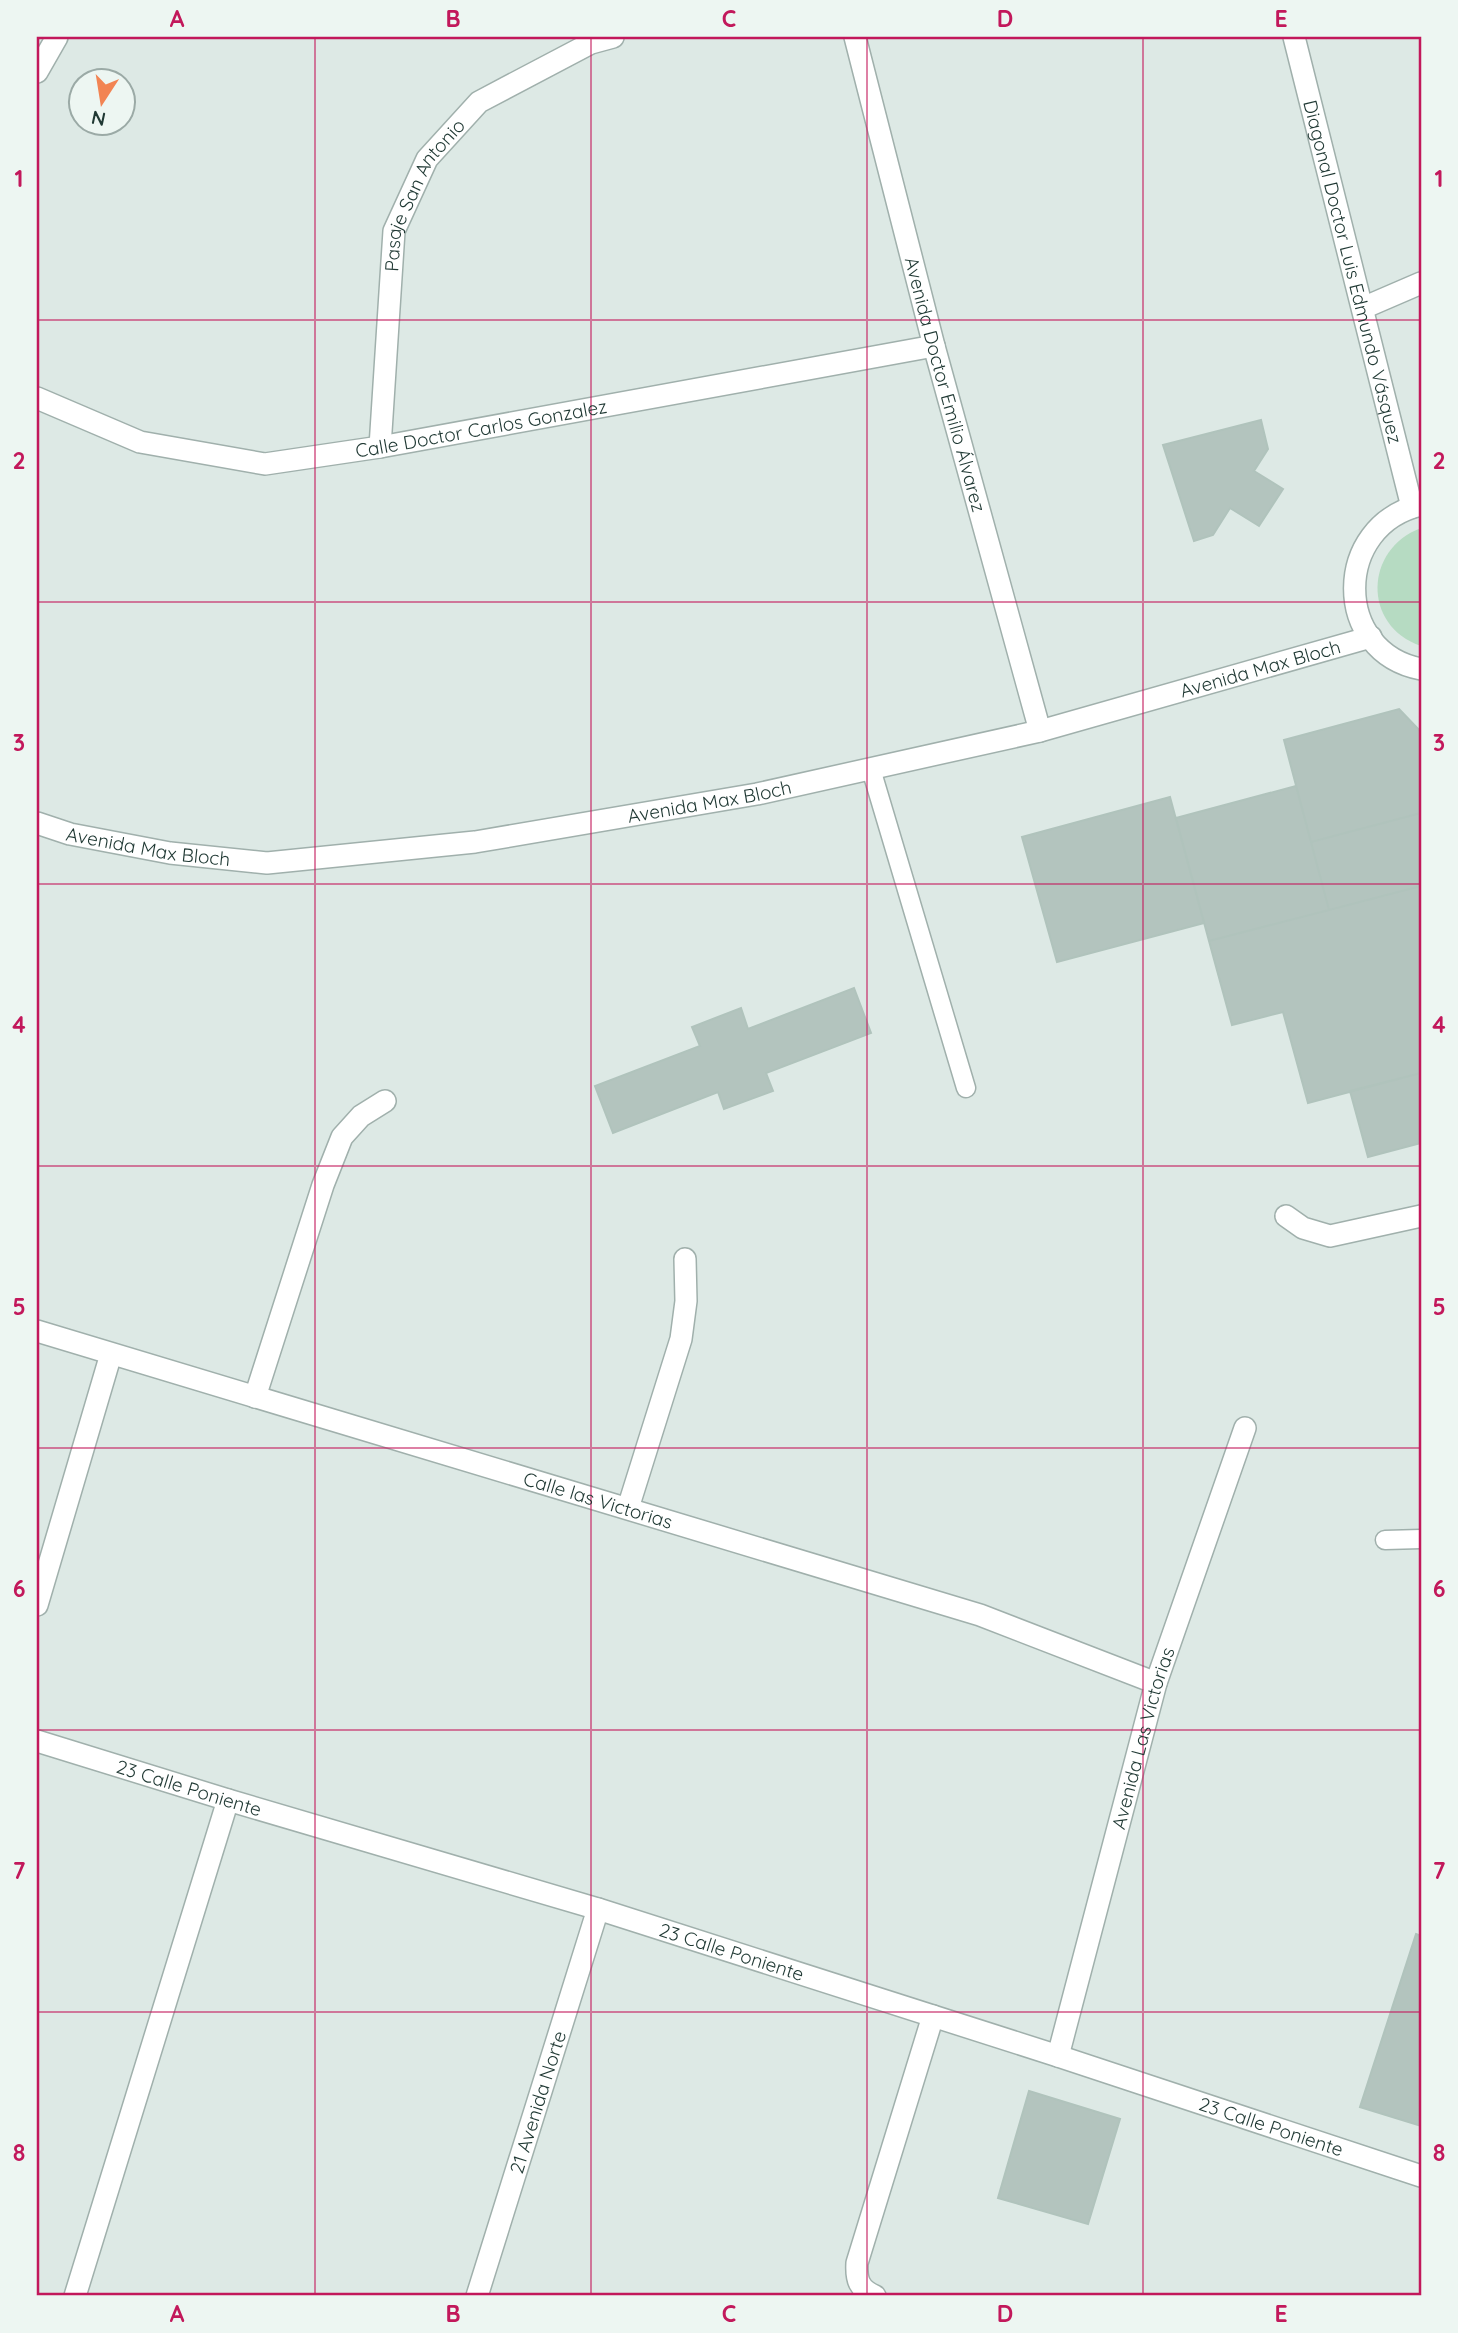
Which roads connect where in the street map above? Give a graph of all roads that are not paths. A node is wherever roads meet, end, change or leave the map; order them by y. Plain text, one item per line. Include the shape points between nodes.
1 (57, 37) edge
2 (613, 37) edge
3 (855, 37) edge
4 (1294, 37) edge
5 (37, 72) edge
6 (1421, 283) edge
7 (1363, 308) junction
8 (934, 346) junction
9 (37, 398) edge
10 (380, 447) junction
11 (1417, 506) edge
12 (1371, 637) junction
13 (1421, 670) edge
14 (1040, 731) junction
15 (871, 769) junction
16 (37, 823) edge
17 (966, 1088) dead end
18 (385, 1101) dead end
19 (1286, 1216) dead end
20 (1421, 1216) edge
21 (685, 1259) dead end
22 (37, 1331) edge
23 (111, 1354) junction
24 (255, 1397) junction
25 (1245, 1427) dead end
26 (628, 1508) junction
27 (1421, 1539) edge
28 (1385, 1540) dead end
29 (37, 1605) edge
30 (1156, 1683) junction
31 (37, 1741) edge
32 (228, 1800) junction
33 (598, 1909) junction
34 (933, 2016) junction
35 (1058, 2056) junction
36 (1421, 2176) edge
37 (75, 2296) edge
38 (477, 2296) edge
39 (875, 2296) edge

1 - 5 street
2 - 10 street, Pasaje San Antonio via 591,43 479,102 427,159 394,231
3 - 8 street, Avenida Doctor Emilio Álvarez
4 - 7 street, Diagonal Doctor Luis Edmundo Vásquez
6 - 7 street
7 - 11 street, Diagonal Doctor Luis Edmundo Vásquez
8 - 10 street, Calle Doctor Carlos Gonzalez
8 - 14 street, Avenida Doctor Emilio Álvarez
9 - 10 street, Calle Doctor Carlos Gonzalez via 140,442 265,464
11 - 12 street via 1387,520 1360,555 1354,597
12 - 13 street via 1390,657
12 - 14 street, Avenida Max Bloch
14 - 15 street, Avenida Max Bloch
15 - 16 street, Avenida Max Bloch via 757,794 475,842 267,863 170,853
15 - 17 lane
18 - 24 street via 361,1116 342,1137
19 - 20 street via 1303,1228 1330,1236
21 - 26 street via 687,1301 681,1339
22 - 23 street, Calle las Victorias
23 - 24 street, Calle las Victorias
23 - 29 street
24 - 26 street, Calle las Victorias
25 - 30 street, Avenida Las Victorias
26 - 30 street, Calle las Victorias via 980,1615
27 - 28 lane
30 - 35 street, Avenida Las Victorias
31 - 32 street, 23 Calle Poniente
32 - 33 street, 23 Calle Poniente
32 - 37 street
33 - 34 street, 23 Calle Poniente
33 - 38 street, 21 Avenida Norte
34 - 35 street, 23 Calle Poniente
34 - 39 street via 857,2263 861,2288
35 - 36 street, 23 Calle Poniente

